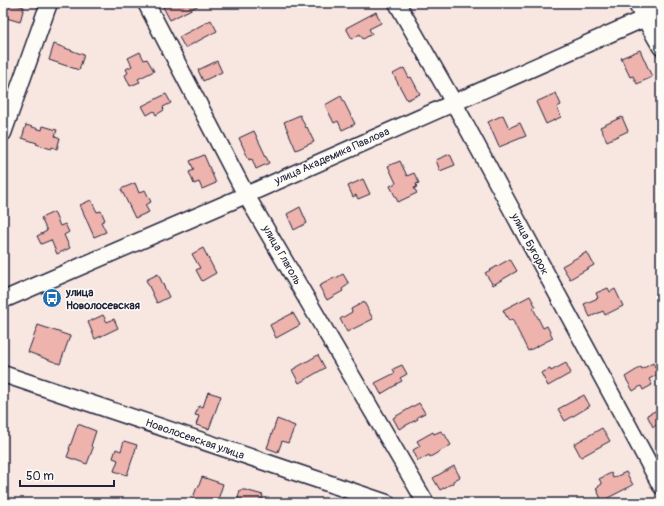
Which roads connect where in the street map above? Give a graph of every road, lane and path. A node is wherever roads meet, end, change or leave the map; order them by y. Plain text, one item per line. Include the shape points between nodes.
1 (49, 3) edge
2 (146, 3) edge
3 (397, 3) edge
4 (636, 3) edge
5 (661, 11) edge
6 (645, 18) junction
7 (661, 47) edge
8 (454, 103) junction
9 (3, 133) edge
10 (246, 195) junction
11 (3, 300) edge
12 (3, 374) edge
13 (661, 486) edge
14 (387, 503) edge
15 (426, 503) edge

1 - 9 street
2 - 10 street, улица Глаголь
3 - 8 street, улица Бугорок
4 - 6 street
5 - 6 street, улица Академика Павлова
6 - 7 street
6 - 8 street, улица Академика Павлова
8 - 10 street, улица Академика Павлова
8 - 13 street, улица Бугорок
10 - 11 street, улица Академика Павлова
10 - 15 street, улица Глаголь
12 - 14 street, Новолосевская улица

